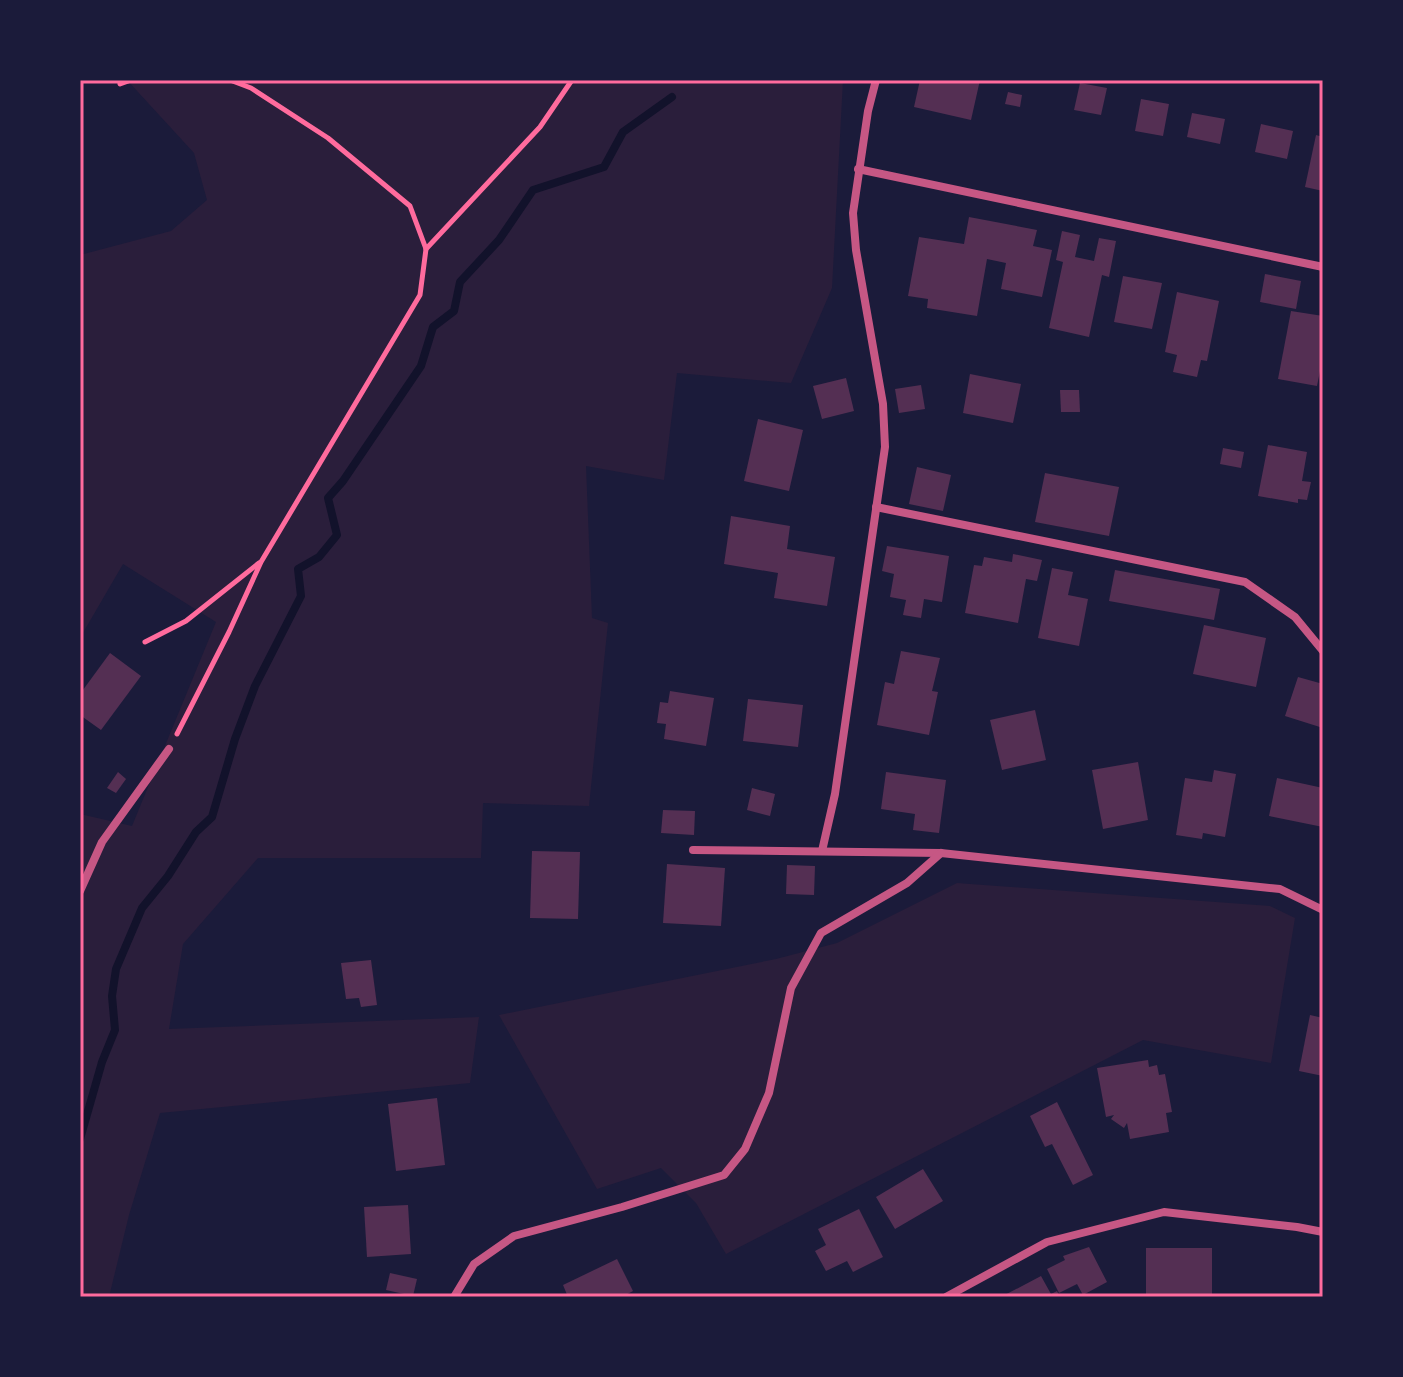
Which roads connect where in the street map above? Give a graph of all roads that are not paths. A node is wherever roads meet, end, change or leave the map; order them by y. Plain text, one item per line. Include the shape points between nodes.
1 (876, 80) edge
2 (858, 169) junction
3 (1323, 267) edge
4 (876, 507) junction
5 (1323, 651) edge
6 (169, 749) road end
7 (693, 850) dead end
8 (822, 851) junction
9 (941, 853) junction
10 (80, 891) edge
11 (1323, 910) edge
12 (1323, 1232) edge
13 (454, 1297) edge
14 (946, 1297) edge

1 - 2 street
2 - 3 street
2 - 4 street via 856,250 883,404 885,447
4 - 5 street via 1245,582 1295,617
4 - 8 street via 835,794
6 - 10 street via 102,842
7 - 8 street
8 - 9 street
9 - 11 street via 1280,889
9 - 13 street via 907,883 821,933 791,988 769,1093 745,1149 724,1175 514,1236 474,1264
12 - 14 street via 1164,1212 1047,1242

